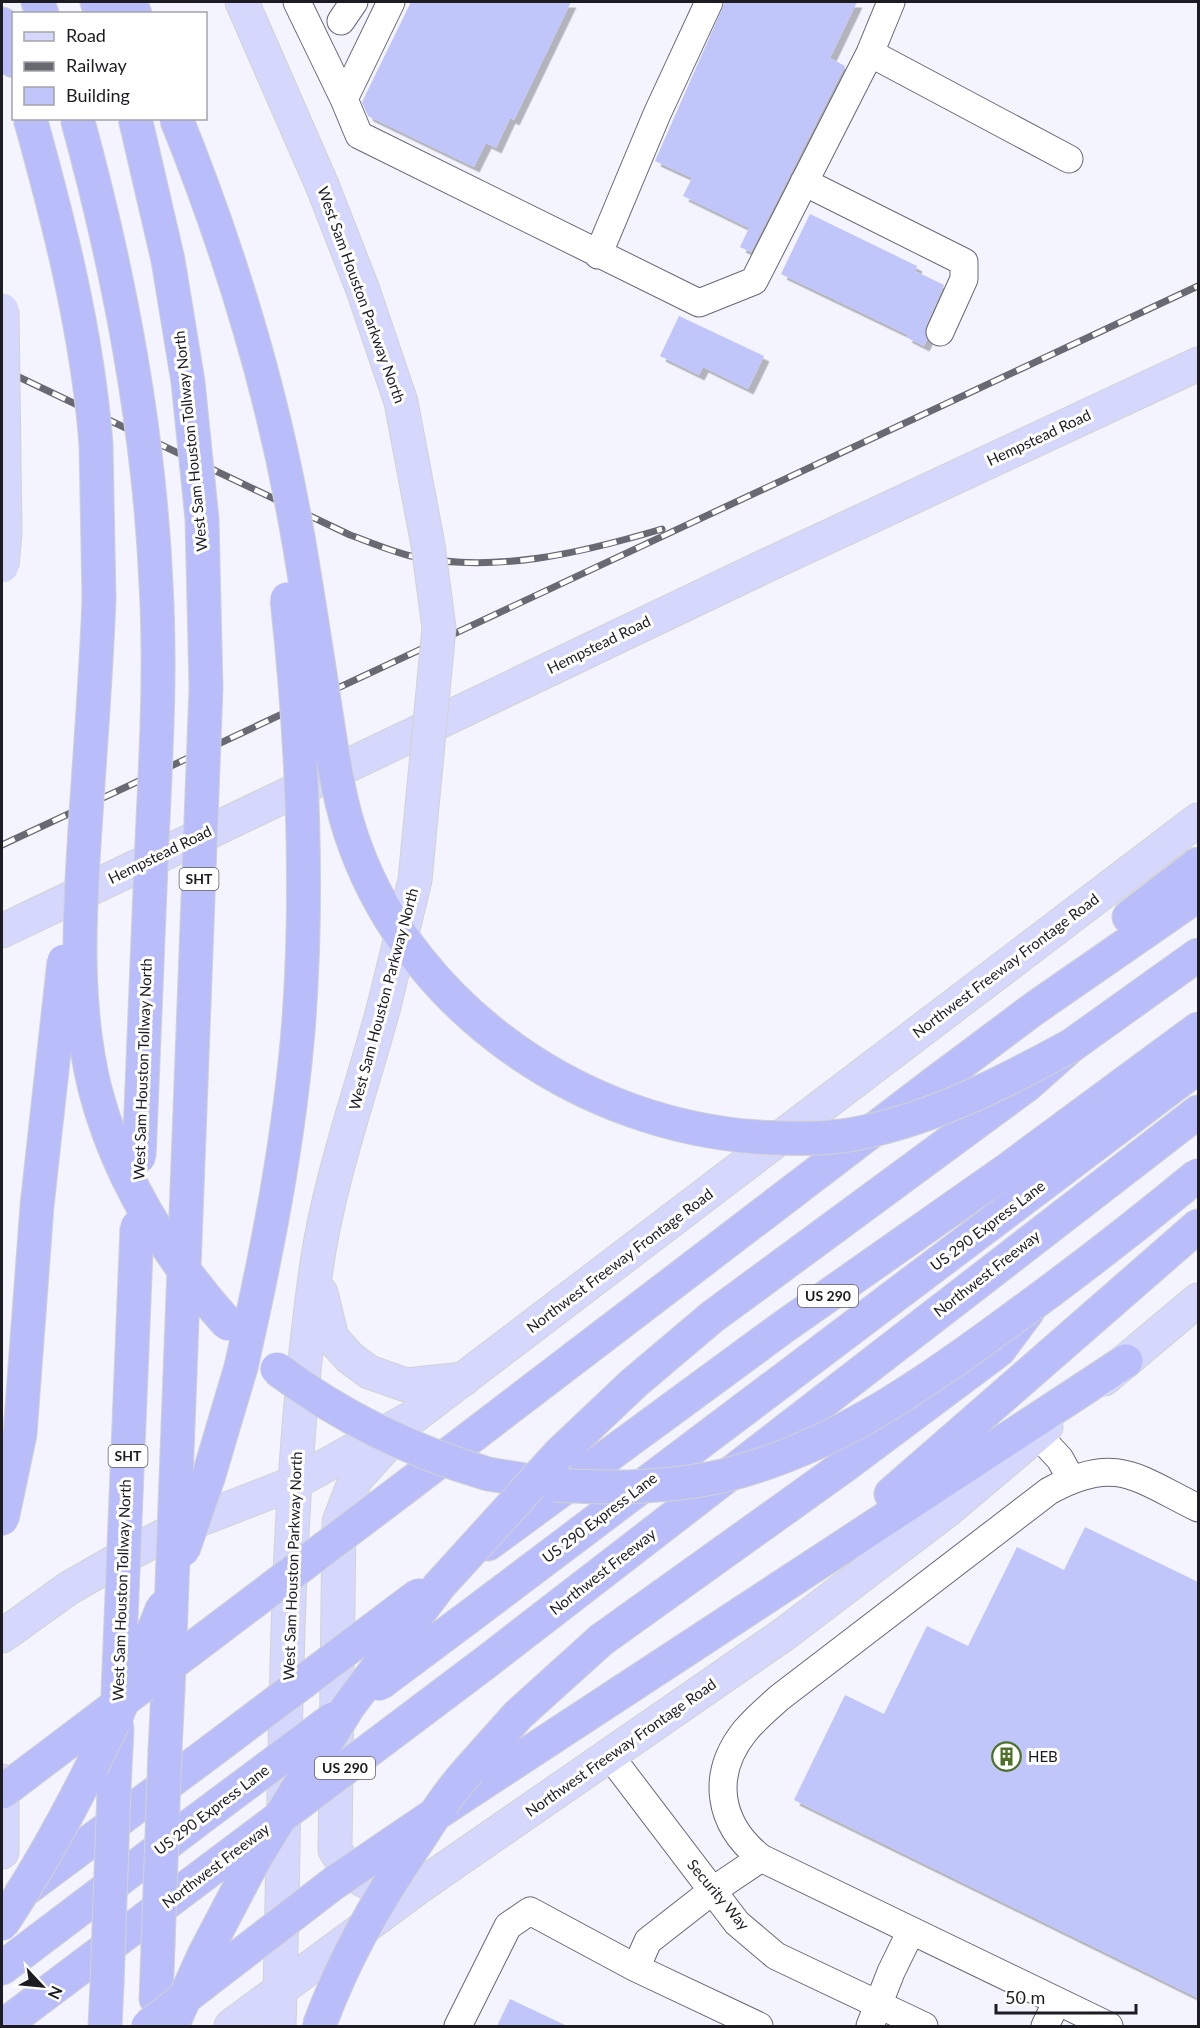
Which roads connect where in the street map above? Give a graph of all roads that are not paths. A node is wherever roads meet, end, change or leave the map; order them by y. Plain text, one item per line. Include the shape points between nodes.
1 (242, 2) edge
2 (297, 2) edge
3 (391, 2) edge
4 (709, 2) edge
5 (891, 2) edge
6 (2, 24) edge
7 (870, 52) junction
8 (12, 55) edge
9 (344, 99) junction
10 (31, 120) edge
11 (78, 120) edge
12 (135, 120) edge
13 (176, 120) edge
14 (176, 120) edge
15 (1069, 159) dead end
16 (804, 182) junction
17 (598, 255) junction
18 (2, 310) edge
19 (940, 332) dead end
20 (1198, 364) edge
21 (2, 566) edge
22 (1198, 820) edge
23 (1198, 864) edge
24 (82, 886) junction
25 (1198, 895) edge
26 (2, 931) edge
27 (1198, 955) edge
28 (1035, 1008) junction
29 (1198, 1029) edge
30 (1072, 1045) junction
31 (1198, 1067) edge
32 (1198, 1112) edge
33 (1198, 1176) edge
34 (1198, 1226) edge
35 (316, 1268) junction
36 (1198, 1300) edge
37 (1033, 1304) junction
38 (1126, 1361) junction
39 (466, 1379) junction
40 (413, 1417) junction
41 (1037, 1434) junction
42 (1071, 1479) junction
43 (294, 1483) junction
44 (1198, 1508) edge
45 (2, 1519) edge
46 (799, 1574) junction
47 (2, 1636) edge
48 (610, 1756) junction
49 (2, 1781) edge
50 (2, 1792) edge
51 (2, 1852) edge
52 (761, 1858) junction
53 (423, 1884) junction
54 (712, 1891) junction
55 (2, 1908) edge
56 (2, 1924) edge
57 (911, 1931) junction
58 (2, 1968) edge
59 (636, 1968) junction
60 (280, 1990) junction
61 (1057, 2001) junction
62 (873, 2016) edge
63 (3, 2026) edge
64 (105, 2026) edge
65 (148, 2026) edge
66 (155, 2026) edge
67 (172, 2026) edge
68 (231, 2026) edge
69 (279, 2026) edge
70 (319, 2026) edge
71 (458, 2026) edge
72 (759, 2026) edge
73 (924, 2026) edge
74 (1045, 2026) edge
75 (1109, 2026) edge

1 - 35 main road, West Sam Houston Parkway North, bridge via 322,185 401,402 439,628 415,880
2 - 9 street
3 - 9 street
4 - 17 street
5 - 7 street
6 - 8 highway
7 - 15 street
7 - 16 street
9 - 17 street via 359,135
10 - 24 highway, bridge via 75,291 96,444 99,580
11 - 64 highway, West Sam Houston Tollway North / SHT, bridge via 109,240 131,351 152,519 158,619 156,755
12 - 66 highway, West Sam Houston Tollway North / SHT, bridge via 168,260 188,382 202,519 206,688
13 - 30 highway, bridge via 214,213 251,330 284,458 339,794 356,849 380,901 409,946 456,1001 512,1049 567,1084 646,1117 718,1134 789,1139 861,1133 939,1111 1005,1082
14 - 56 highway, bridge via 246,379 268,480 287,599 298,708 303,818 298,1020 286,1134 267,1254 214,1461 140,1664 81,1788
16 - 17 street via 754,281 699,303
16 - 19 street via 964,262 964,279
18 - 21 main road, bridge
20 - 26 main road, Hempstead Road via 697,598
22 - 39 main road, Northwest Freeway Frontage Road
23 - 28 highway via 1105,935
24 - 37 highway, bridge via 80,988 88,1055 105,1121 146,1214 183,1272 252,1347 314,1396 394,1441 488,1474 555,1485 656,1486 723,1475 818,1443 877,1413
24 - 45 highway, bridge via 67,938 37,1206 20,1434
25 - 28 highway
27 - 30 highway
28 - 50 highway, bridge
29 - 55 highway, US 290, bridge via 459,1565
30 - 67 highway, bridge via 1027,1085 712,1317 634,1383 552,1462 439,1586 348,1707 255,1858
31 - 58 highway, US 290 Express Lane, bridge
32 - 63 highway, Northwest Freeway / US 290, bridge via 485,1663
33 - 37 highway, bridge
34 - 46 highway
35 - 39 main road via 332,1338 350,1358 369,1372 406,1385
35 - 43 main road, West Sam Houston Parkway North
36 - 38 main road, Northwest Freeway Frontage Road
37 - 70 highway, bridge via 999,1350 601,1640 518,1715 451,1790 384,1891 340,1972
38 - 41 main road, Northwest Freeway Frontage Road
38 - 46 highway
39 - 40 main road, Northwest Freeway Frontage Road
40 - 43 main road, Northwest Freeway Frontage Road
40 - 53 main road via 355,1480 339,1522 335,1850 352,1874 374,1886
41 - 42 street via 1060,1459
41 - 48 main road, Northwest Freeway Frontage Road via 949,1509 783,1635
42 - 44 street via 1118,1471
42 - 52 street via 1035,1500 879,1620 779,1698 745,1731 723,1774 723,1801 736,1834
43 - 47 main road, Northwest Freeway Frontage Road via 178,1528 132,1552 69,1588
43 - 60 main road, West Sam Houston Parkway North
46 - 65 highway, bridge via 334,1883
48 - 53 main road, Northwest Freeway Frontage Road
48 - 54 street, Security Way
49 - 51 main road
52 - 54 street
52 - 57 street
53 - 60 main road, Northwest Freeway Frontage Road
54 - 59 street via 648,1941
54 - 62 street, Security Way via 737,1923 776,1956
57 - 61 street
57 - 62 street
59 - 71 street via 530,1911 508,1926
59 - 72 street
60 - 68 main road, Northwest Freeway Frontage Road
60 - 69 main road, West Sam Houston Parkway North
61 - 74 street
61 - 75 street
62 - 73 street, Security Way

